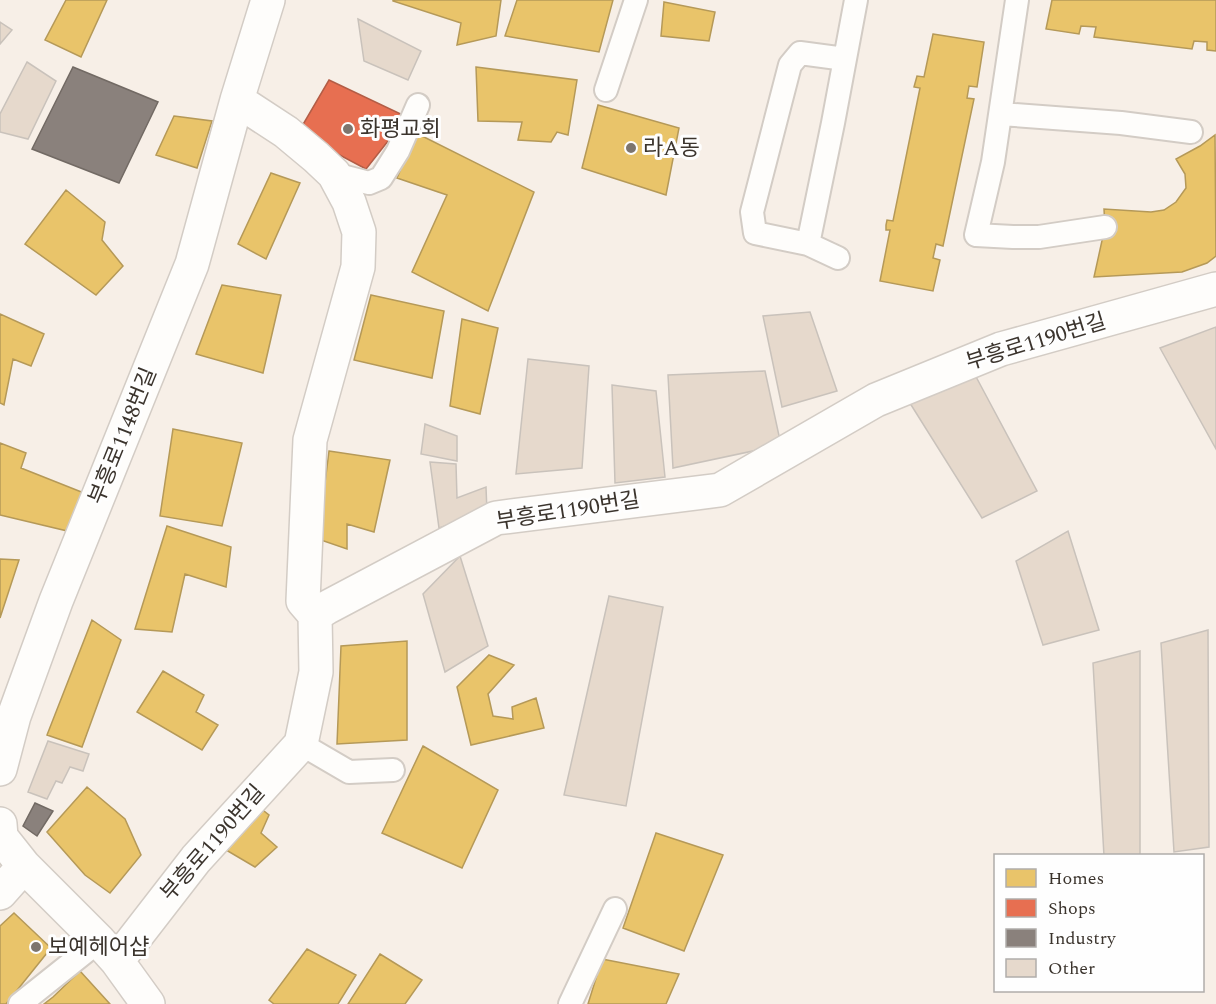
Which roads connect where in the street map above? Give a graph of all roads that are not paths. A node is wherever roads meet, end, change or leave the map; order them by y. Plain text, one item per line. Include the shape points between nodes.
1 (268, 0) edge
2 (636, 0) edge
3 (856, 0) edge
4 (1017, 0) edge
5 (845, 59) junction
6 (606, 90) dead end
7 (237, 100) junction
8 (418, 105) dead end
9 (1001, 114) junction
10 (1191, 132) dead end
11 (334, 174) junction
12 (1105, 227) dead end
13 (808, 244) junction
14 (838, 258) dead end
15 (1216, 289) edge
16 (315, 615) junction
17 (301, 744) junction
18 (0, 769) edge
19 (393, 770) dead end
20 (0, 824) edge
21 (24, 866) junction
22 (0, 893) edge
23 (615, 909) dead end
24 (108, 951) junction
25 (20, 1004) edge
26 (148, 1004) edge
27 (570, 1004) edge

1 - 7 street, 부흥로1148번길
2 - 6 lane
3 - 5 lane
4 - 9 lane
5 - 13 lane
5 - 13 lane via 800,53 789,65 752,212 755,233
7 - 11 street via 286,132
7 - 18 street, 부흥로1148번길 via 192,264 56,601 14,716
8 - 11 lane via 381,178 369,183
9 - 10 lane
9 - 12 lane via 976,235 1039,237
11 - 16 street via 350,202 359,232 358,267 310,440 303,601
13 - 14 lane
15 - 16 street, 부흥로1190번길 via 1000,350 876,400 720,490 496,518
16 - 17 street via 316,672
17 - 19 lane via 349,772
17 - 24 street, 부흥로1190번길
20 - 21 street via 1,837
21 - 22 street
21 - 24 street
23 - 27 lane
24 - 25 lane
24 - 26 street

